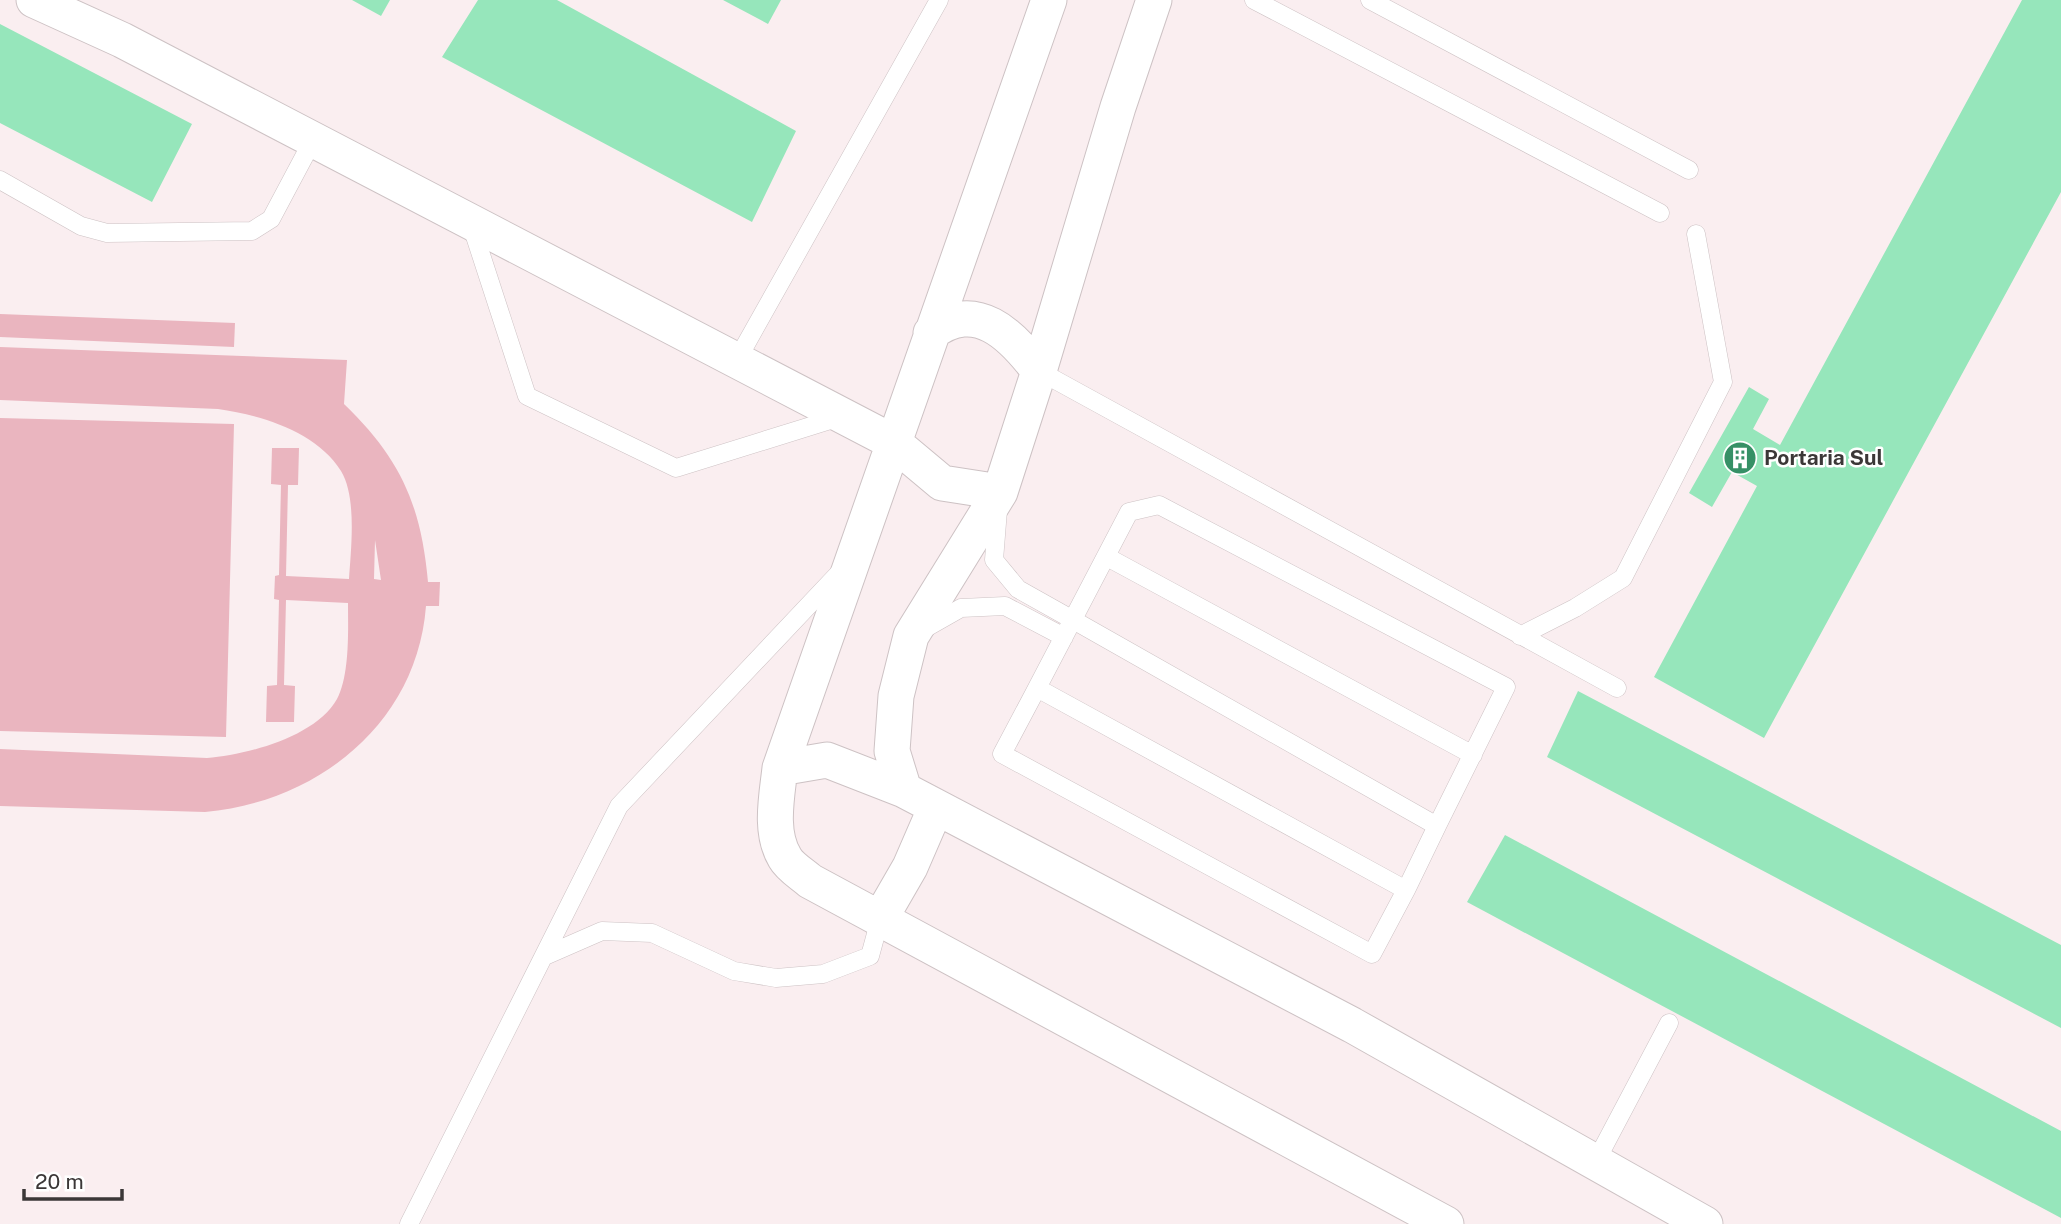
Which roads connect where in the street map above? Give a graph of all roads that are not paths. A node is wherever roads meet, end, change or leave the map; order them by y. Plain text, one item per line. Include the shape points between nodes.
1 (34, 0) edge
2 (939, 0) edge
3 (1049, 0) edge
4 (1154, 0) edge
5 (1254, 0) edge
6 (1370, 0) edge
7 (313, 140) junction
8 (1689, 170) dead end
9 (0, 180) edge
10 (1661, 213) dead end
11 (470, 221) junction
12 (1696, 234) dead end
13 (931, 333) junction
14 (737, 360) junction
15 (1040, 371) junction
16 (845, 416) junction
17 (894, 442) junction
18 (1000, 492) junction
19 (854, 556) junction
20 (1107, 557) junction
21 (1075, 621) junction
22 (911, 636) junction
23 (1520, 636) junction
24 (1064, 637) junction
25 (1037, 688) junction
26 (1617, 688) dead end
27 (1473, 755) junction
28 (780, 768) junction
29 (904, 790) junction
30 (936, 807) junction
31 (1437, 826) junction
32 (1406, 890) junction
33 (880, 919) junction
34 (547, 955) junction
35 (1669, 1023) dead end
36 (1595, 1163) junction
37 (409, 1224) edge
38 (1446, 1224) edge
39 (1705, 1224) edge

1 - 7 street via 122,40
2 - 14 lane
3 - 13 street
4 - 15 street
5 - 10 lane
6 - 8 lane
7 - 9 lane via 271,219 252,231 107,233 81,226
7 - 11 street
11 - 14 street
11 - 16 lane via 527,396 676,468
12 - 23 lane via 1723,382 1623,578
13 - 15 street via 962,318 982,321 1023,349
13 - 17 street
14 - 16 street
15 - 18 street
15 - 23 lane
16 - 17 street
17 - 18 street via 942,483
17 - 19 street
18 - 21 lane via 994,560 1017,589
18 - 22 street
19 - 28 street
19 - 34 lane via 619,806
20 - 21 lane
20 - 27 lane
20 - 27 lane via 1129,512 1159,505 1506,687
21 - 24 lane
21 - 31 lane
22 - 24 lane via 961,608 1005,607
22 - 29 street via 896,696 892,751
23 - 26 lane
24 - 25 lane
25 - 32 lane
25 - 32 lane via 1002,754 1372,954
27 - 31 lane
28 - 29 street via 827,760
28 - 33 street via 776,830 786,860 810,881
29 - 30 street
30 - 33 street via 910,867
30 - 36 street via 1352,1025
31 - 32 lane
33 - 34 lane via 870,956 823,974 776,978 734,971 652,933 602,931
33 - 38 street
34 - 37 lane
35 - 36 lane
36 - 39 street

